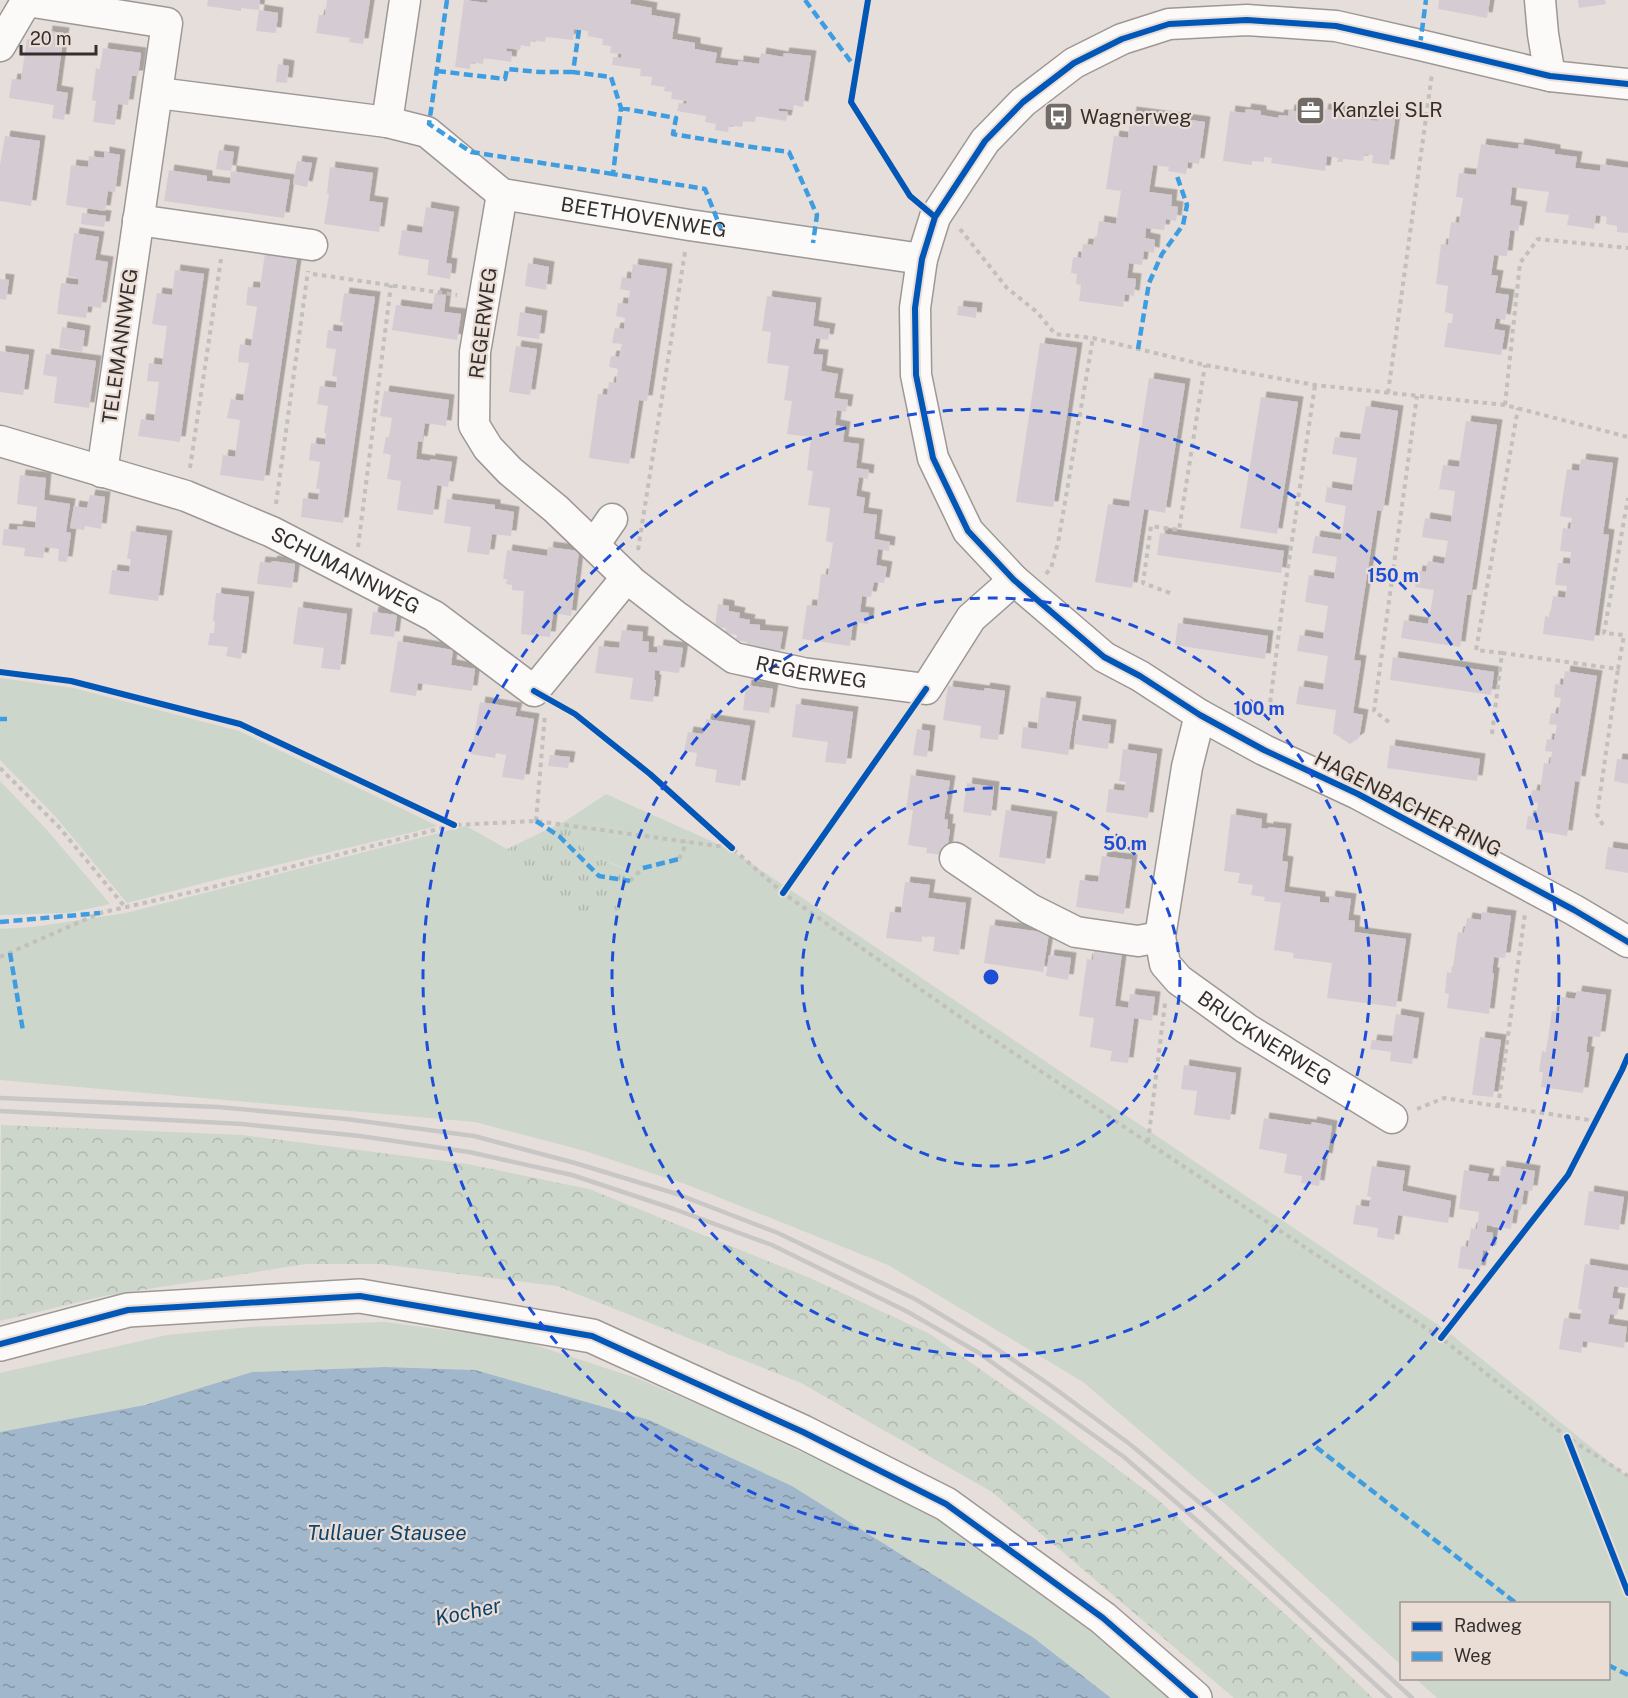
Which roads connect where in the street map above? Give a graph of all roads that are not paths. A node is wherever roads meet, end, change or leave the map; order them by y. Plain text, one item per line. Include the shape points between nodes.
1 (27, 0) edge
2 (405, 0) edge
3 (1540, 0) edge
4 (1166, 12) edge
5 (0, 46) edge
6 (1550, 76) junction
7 (1628, 84) edge
8 (158, 93) junction
9 (387, 122) junction
10 (502, 194) junction
11 (138, 220) junction
12 (310, 259) road end
13 (922, 259) junction
14 (0, 441) edge
15 (102, 472) junction
16 (612, 519) dead end
17 (594, 545) junction
18 (630, 579) junction
19 (1021, 586) junction
20 (1200, 715) junction
21 (955, 858) dead end
22 (1160, 937) junction
23 (1628, 942) edge
24 (1392, 1118) road end
25 (0, 1344) edge
26 (1194, 1698) edge

1 - 5 street
1 - 8 street via 167,23
2 - 9 street
3 - 6 street
4 - 6 street, HAGENBACHER RING via 1336,26
4 - 13 street, HAGENBACHER RING via 1074,63 1023,102 985,141 935,217
6 - 7 street, HAGENBACHER RING
8 - 9 street
8 - 11 street, TELEMANNWEG
9 - 10 street via 427,132
10 - 13 street, BEETHOVENWEG
10 - 17 street, REGERWEG via 475,352 474,425 488,448 510,471
11 - 12 street via 225,232
11 - 15 street, TELEMANNWEG
13 - 19 street, HAGENBACHER RING via 915,308 916,375 933,458 968,531
14 - 15 street, SCHUMANNWEG
15 - 18 street, SCHUMANNWEG via 186,496 272,532 434,616 534,691
16 - 17 street
17 - 18 street, REGERWEG
18 - 19 street, REGERWEG via 734,658 803,673 926,689 971,618
19 - 20 street, HAGENBACHER RING via 1104,657
20 - 22 street, BRUCKNERWEG via 1187,767
20 - 23 street, HAGENBACHER RING via 1358,794
21 - 22 street via 1030,909 1076,932 1138,941
22 - 24 street, BRUCKNERWEG via 1165,964 1179,980 1247,1029
25 - 26 street via 128,1310 360,1296 592,1336 802,1432 946,1504 1103,1618

